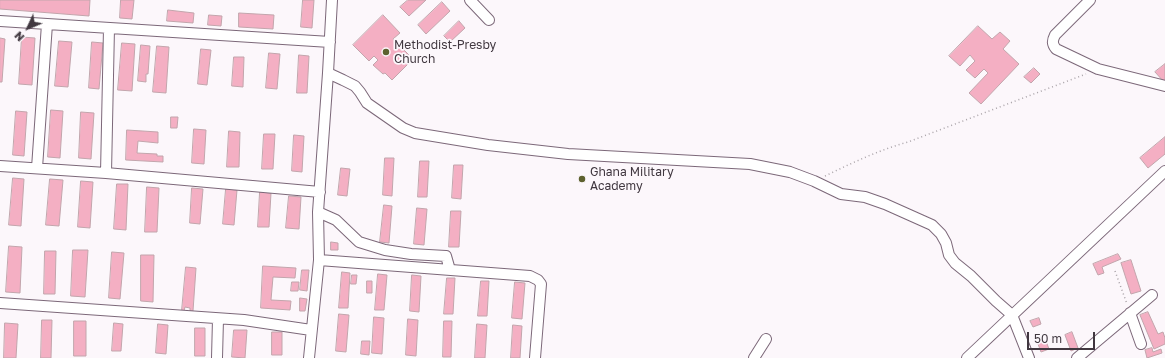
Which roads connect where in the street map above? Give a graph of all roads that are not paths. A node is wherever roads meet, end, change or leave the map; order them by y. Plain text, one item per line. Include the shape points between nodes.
1 (332, 0) edge
2 (470, 0) edge
3 (1090, 0) edge
4 (0, 20) edge
5 (489, 20) dead end
6 (47, 24) junction
7 (109, 28) junction
8 (330, 42) junction
9 (328, 73) junction
10 (1165, 86) edge
11 (0, 166) edge
12 (37, 168) junction
13 (1165, 170) edge
14 (106, 173) junction
15 (320, 192) junction
16 (318, 212) junction
17 (319, 260) junction
18 (450, 270) junction
19 (1152, 294) dead end
20 (0, 303) edge
21 (1130, 313) junction
22 (1012, 315) junction
23 (218, 319) junction
24 (312, 330) junction
25 (766, 339) dead end
26 (1141, 344) dead end
27 (217, 358) edge
28 (310, 358) edge
29 (535, 358) edge
30 (754, 358) edge
31 (967, 358) edge
32 (1029, 358) edge
33 (1077, 358) edge

1 - 8 street
2 - 5 street
3 - 10 street via 1055,35 1052,40 1056,49 1098,69
4 - 6 street
6 - 7 street
6 - 12 street
7 - 8 street
7 - 14 street
8 - 9 street
9 - 15 street
9 - 22 street via 355,86 367,103 403,128 415,133 568,154 750,164 790,172 841,194 865,197 885,204 932,226 941,234 955,263
11 - 12 street
12 - 14 street
13 - 22 street
14 - 15 street
15 - 16 street
16 - 17 street
16 - 18 street via 336,220 359,242 384,250 446,256
17 - 18 street
17 - 24 street
18 - 29 street via 530,276 538,280 541,284
19 - 21 street
20 - 23 street
21 - 26 street
21 - 33 street
22 - 31 street
22 - 32 street
23 - 24 street via 244,320
23 - 27 street
24 - 28 street
25 - 30 street

